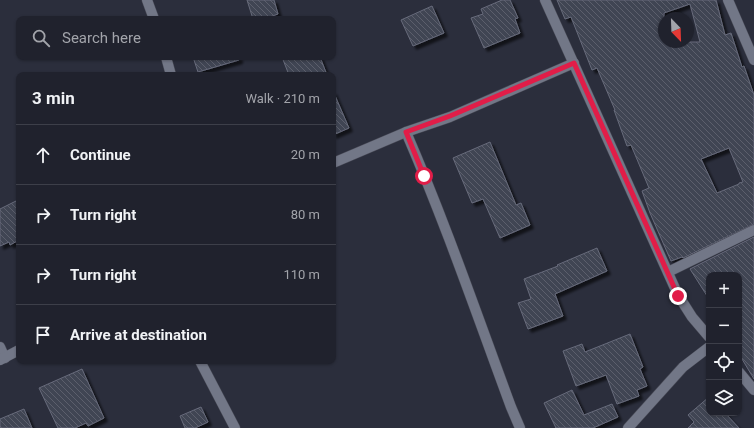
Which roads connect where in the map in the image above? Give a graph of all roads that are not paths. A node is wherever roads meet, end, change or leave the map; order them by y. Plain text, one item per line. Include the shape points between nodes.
1 (148, 0) edge
2 (545, 0) edge
3 (728, 0) edge
4 (153, 16) edge
5 (167, 60) edge
6 (754, 60) edge
7 (574, 63) junction
8 (170, 72) edge
9 (406, 132) junction
10 (336, 162) edge
11 (754, 230) edge
12 (668, 272) junction
13 (706, 333) edge
14 (0, 347) edge
15 (706, 349) edge
16 (16, 352) edge
17 (2, 359) edge
18 (202, 364) edge
19 (742, 376) edge
20 (754, 390) edge
21 (235, 428) edge
22 (520, 428) edge
23 (628, 428) edge

1 - 4 street
2 - 7 street
3 - 6 street
5 - 8 street
7 - 9 street
7 - 12 street
9 - 10 street
9 - 22 street
11 - 12 street
12 - 13 street via 678,296
14 - 17 street
15 - 23 street via 683,367
16 - 17 street
18 - 21 street
19 - 20 street

